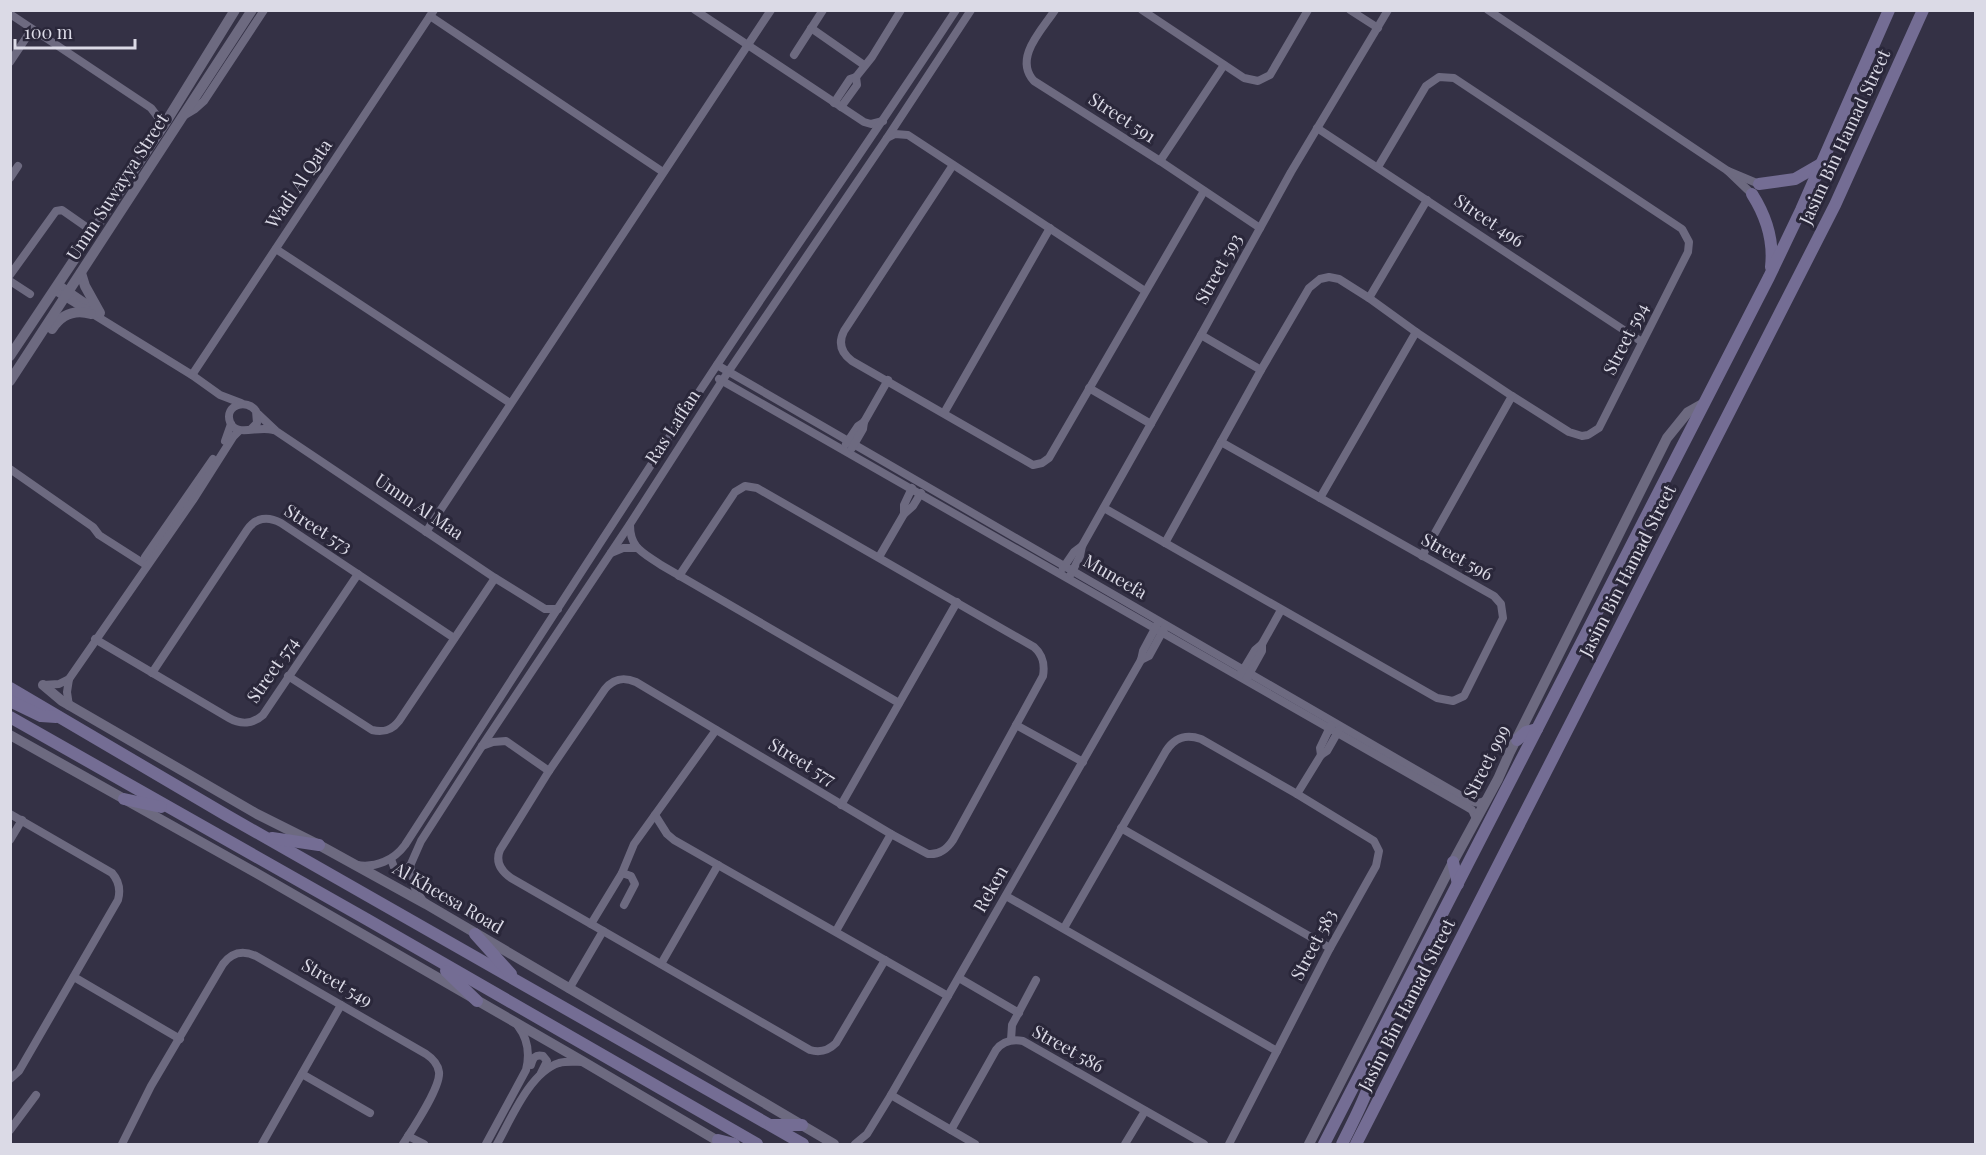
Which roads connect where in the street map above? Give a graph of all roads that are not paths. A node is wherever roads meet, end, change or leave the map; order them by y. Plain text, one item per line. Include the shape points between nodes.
1 (225, 10) edge
2 (235, 10) edge
3 (252, 10) edge
4 (264, 10) edge
5 (695, 10) edge
6 (771, 10) edge
7 (823, 10) edge
8 (956, 10) edge
9 (971, 10) edge
10 (1055, 10) edge
11 (1142, 10) edge
12 (1161, 10) edge
13 (1308, 10) edge
14 (1350, 10) edge
15 (1388, 10) edge
16 (1488, 10) edge
17 (1888, 10) edge
18 (1923, 10) edge
19 (901, 11) edge
20 (432, 13) edge
21 (10, 14) edge
22 (1155, 19) junction
23 (227, 24) junction
24 (811, 28) junction
25 (1378, 28) junction
26 (32, 29) junction
27 (748, 45) junction
28 (794, 55) dead end
29 (10, 62) edge
30 (864, 65) junction
31 (1224, 65) junction
32 (838, 105) junction
33 (175, 107) junction
34 (151, 108) junction
35 (904, 112) junction
36 (185, 115) junction
37 (864, 122) junction
38 (883, 122) junction
39 (164, 125) junction
40 (1317, 128) junction
41 (908, 135) junction
42 (887, 138) junction
43 (871, 139) junction
44 (857, 160) junction
45 (1160, 161) junction
46 (1822, 163) junction
47 (953, 165) junction
48 (18, 166) dead end
49 (1378, 166) junction
50 (867, 167) junction
51 (663, 172) junction
52 (10, 177) edge
53 (1755, 189) junction
54 (1204, 191) junction
55 (1427, 200) junction
56 (1050, 228) junction
57 (1260, 228) junction
58 (94, 229) junction
59 (276, 249) junction
60 (81, 273) junction
61 (10, 275) edge
62 (1769, 277) junction
63 (10, 281) edge
64 (56, 287) junction
65 (1145, 291) junction
66 (30, 294) dead end
67 (67, 295) junction
68 (1369, 298) junction
69 (95, 313) junction
70 (1416, 332) junction
71 (1202, 335) junction
72 (1642, 342) junction
73 (32, 348) junction
74 (10, 356) edge
75 (717, 365) junction
76 (1262, 370) junction
77 (728, 372) junction
78 (711, 374) junction
79 (192, 375) junction
80 (888, 380) junction
81 (10, 381) edge
82 (722, 381) junction
83 (1089, 388) junction
84 (220, 396) junction
85 (1512, 396) junction
86 (241, 403) junction
87 (510, 403) junction
88 (1704, 403) junction
89 (230, 412) junction
90 (944, 413) junction
91 (258, 414) junction
92 (231, 424) junction
93 (1151, 424) junction
94 (251, 429) junction
95 (239, 431) junction
96 (276, 431) junction
97 (1221, 442) junction
98 (848, 447) junction
99 (10, 470) edge
100 (917, 490) junction
101 (1320, 498) junction
102 (1104, 507) junction
103 (630, 524) junction
104 (426, 532) junction
105 (1165, 543) junction
106 (637, 548) junction
107 (610, 554) junction
108 (1422, 556) junction
109 (879, 557) junction
110 (146, 562) junction
111 (1066, 572) junction
112 (358, 574) junction
113 (679, 576) junction
114 (495, 578) junction
115 (957, 602) junction
116 (545, 609) junction
117 (558, 609) junction
118 (1281, 610) junction
119 (548, 624) junction
120 (1161, 626) junction
121 (454, 638) junction
122 (95, 639) junction
123 (152, 673) junction
124 (1244, 675) junction
125 (288, 676) junction
126 (69, 679) junction
127 (43, 685) joint
128 (10, 688) edge
129 (10, 701) edge
130 (899, 704) junction
131 (69, 706) junction
132 (502, 716) junction
133 (10, 717) edge
134 (61, 717) junction
135 (1016, 724) junction
136 (1335, 727) junction
137 (1536, 729) junction
138 (716, 730) junction
139 (10, 735) edge
140 (1517, 740) junction
141 (506, 741) junction
142 (482, 746) junction
143 (1083, 762) junction
144 (549, 771) junction
145 (1297, 794) junction
146 (124, 799) junction
147 (1487, 800) junction
148 (841, 805) junction
149 (174, 810) junction
150 (10, 814) edge
151 (655, 815) junction
152 (1476, 819) junction
153 (22, 820) junction
154 (1121, 828) junction
155 (891, 834) junction
156 (264, 836) junction
157 (10, 840) edge
158 (319, 845) junction
159 (391, 859) junction
160 (1453, 862) junction
161 (355, 865) junction
162 (718, 865) junction
163 (410, 866) junction
164 (622, 873) junction
165 (1458, 884) junction
166 (1006, 896) junction
167 (426, 904) junction
168 (624, 905) dead end
169 (591, 924) junction
170 (1064, 928) junction
171 (603, 931) junction
172 (836, 931) junction
173 (475, 934) junction
174 (1330, 948) junction
175 (432, 958) junction
176 (885, 960) junction
177 (661, 964) junction
178 (74, 977) junction
179 (959, 978) junction
180 (1036, 980) dead end
181 (517, 982) junction
182 (569, 989) junction
183 (948, 996) junction
184 (477, 1001) junction
185 (341, 1005) junction
186 (1018, 1012) junction
187 (516, 1023) junction
188 (180, 1039) junction
189 (1011, 1040) junction
190 (1376, 1043) junction
191 (1277, 1051) junction
192 (584, 1062) junction
193 (302, 1074) junction
194 (523, 1077) junction
195 (10, 1079) edge
196 (535, 1080) junction
197 (36, 1095) dead end
198 (891, 1095) junction
199 (1145, 1111) junction
200 (370, 1113) dead end
201 (768, 1125) junction
202 (802, 1125) junction
203 (10, 1130) edge
204 (951, 1130) junction
205 (867, 1134) junction
206 (408, 1136) junction
207 (720, 1142) edge
208 (122, 1144) edge
209 (262, 1144) edge
210 (403, 1144) edge
211 (424, 1144) edge
212 (486, 1144) edge
213 (497, 1144) edge
214 (734, 1144) edge
215 (757, 1144) edge
216 (803, 1144) edge
217 (834, 1144) edge
218 (855, 1144) edge
219 (864, 1144) edge
220 (975, 1144) edge
221 (1125, 1144) edge
222 (1204, 1144) edge
223 (1229, 1144) edge
224 (1309, 1144) edge
225 (1324, 1144) edge
226 (1342, 1144) edge
227 (1356, 1144) edge

1 - 23 street
2 - 23 street, Umm Suwayya Street
3 - 36 street, Umm Suwayya Street
4 - 36 street via 204,101
5 - 27 street
6 - 27 street
7 - 24 street
8 - 38 street, Ras Laffan
9 - 35 street, Ras Laffan
10 - 45 street, Street 591 via 1026,55 1030,76
11 - 22 street
12 - 22 street
13 - 31 street via 1267,78 1248,80
14 - 25 street
15 - 25 street, Street 593
16 - 53 street
17 - 46 main road, Jasim Bin Hamad Street
18 - 227 main road, Jasim Bin Hamad Street via 1835,205
19 - 30 street
20 - 51 street
20 - 59 street, Wadi Al Qata
21 - 26 street
22 - 31 street
23 - 33 street, Umm Suwayya Street
24 - 28 street
24 - 30 street
25 - 40 street, Street 593
26 - 29 street
26 - 34 street
27 - 32 street
27 - 51 street
30 - 32 street via 856,77 857,85
31 - 45 street
32 - 37 street
33 - 34 street
33 - 39 street, Umm Suwayya Street
34 - 39 street
35 - 41 street via 903,124
35 - 42 street, Ras Laffan
36 - 60 street, Umm Suwayya Street
37 - 38 street
37 - 43 street
38 - 43 street, Ras Laffan
39 - 58 street, Umm Suwayya Street
40 - 49 street, Street 496
40 - 57 street, Street 593
41 - 42 street
41 - 47 street
42 - 50 street, Ras Laffan
43 - 44 street, Ras Laffan
44 - 50 street
44 - 75 street, Ras Laffan
45 - 54 street, Street 591
46 - 53 main road via 1795,179
46 - 62 main road, Jasim Bin Hamad Street
47 - 56 street
47 - 80 street via 842,335 842,348 849,358
48 - 52 street
49 - 55 street, Street 496
49 - 72 street, Street 594 via 1426,86 1439,77 1459,80 1685,233 1688,252
50 - 77 street, Ras Laffan
51 - 87 street
53 - 62 main road via 1769,234
54 - 57 street, Street 591
54 - 65 street
55 - 68 street
55 - 72 street, Street 496
56 - 65 street
56 - 90 street
57 - 71 street, Street 593
58 - 61 street via 62,210 54,212
58 - 64 street, Umm Suwayya Street
59 - 79 street, Wadi Al Qata
59 - 87 street
60 - 67 street, Umm Suwayya Street
60 - 69 street
62 - 88 main road, Jasim Bin Hamad Street
63 - 66 street
64 - 67 street
64 - 74 street, Umm Suwayya Street
65 - 83 street
67 - 69 street
67 - 73 street, Umm Suwayya Street
68 - 70 street, Street 594
68 - 76 street, Street 594 via 1334,278 1316,281
69 - 73 street via 64,315
69 - 79 street
70 - 85 street, Street 594
70 - 101 street
71 - 76 street
71 - 93 street, Street 593
72 - 85 street, Street 594 via 1599,428 1588,435 1569,432
73 - 81 street, Umm Suwayya Street
75 - 77 street, Muneefa
75 - 78 street, Ras Laffan
76 - 97 street, Street 594
77 - 82 street, Ras Laffan
77 - 98 street, Muneefa
78 - 82 street, Muneefa
78 - 117 street, Ras Laffan
79 - 84 street
80 - 90 street
80 - 98 street
82 - 98 street, Muneefa
82 - 103 street, Ras Laffan
83 - 90 street via 1049,458 1037,465
83 - 93 street
84 - 86 street
84 - 89 street
85 - 108 street
86 - 89 street
86 - 91 street via 250,404
87 - 104 street
88 - 137 main road, Jasim Bin Hamad Street
88 - 140 street, Street 999 via 1688,412 1668,438
89 - 92 street
91 - 94 street
91 - 96 street, Umm Al Maa
92 - 95 street
92 - 110 street via 225,442
93 - 102 street, Street 593
94 - 95 street
94 - 96 street, Umm Al Maa
95 - 110 street
96 - 104 street, Umm Al Maa
97 - 101 street, Street 596
97 - 105 street, Street 594
98 - 100 street, Muneefa
98 - 111 street, Muneefa
99 - 110 street
100 - 109 street via 904,506
100 - 111 street, Muneefa
101 - 108 street, Street 596
102 - 105 street, Street 596
102 - 111 street, Street 593 via 1082,546 1074,552
103 - 106 street
103 - 107 street, Ras Laffan
104 - 114 street, Umm Al Maa
105 - 118 street, Street 596
106 - 107 street via 623,548
106 - 113 street
107 - 132 street, Ras Laffan
108 - 118 street, Street 596 via 1494,596 1503,609 1501,623 1467,692 1453,701 1437,698
109 - 113 street, Street 577 via 762,490 745,486 735,492
109 - 115 street, Street 577
110 - 122 street
111 - 120 street, Muneefa
112 - 121 street, Street 573
112 - 123 street, Street 573 via 275,520 256,521
112 - 125 street, Street 574
113 - 130 street
114 - 116 street, Umm Al Maa
114 - 121 street
115 - 130 street
115 - 135 street, Street 577 via 1034,647 1042,657 1043,676
116 - 117 street
116 - 119 street
117 - 119 street, Ras Laffan
118 - 124 street
119 - 159 street, Ras Laffan via 405,845
120 - 124 street, Muneefa
120 - 143 street, Reken via 1143,651 1142,660
121 - 125 street via 396,725 383,732 368,728
122 - 123 street, Street 574
122 - 126 street
123 - 125 street, Street 574 via 240,723 263,715
124 - 136 street, Muneefa
126 - 127 street
126 - 131 street
127 - 131 street, Al Kheesa Road
128 - 134 main road
129 - 134 main road via 41,716
130 - 148 street
131 - 158 street, Al Kheesa Road via 257,814
132 - 141 street
132 - 142 street, Ras Laffan
133 - 149 main road
134 - 156 main road
135 - 143 street
135 - 155 street, Street 577 via 945,850 928,854
136 - 145 street via 1321,745 1321,755
136 - 147 street, Muneefa via 1470,801
136 - 152 street, Muneefa via 1470,808
137 - 140 main road
137 - 165 main road, Jasim Bin Hamad Street
138 - 144 street, Street 577 via 636,682 618,679 605,689
138 - 148 street, Street 577
138 - 151 street
139 - 146 street
140 - 147 street, Street 999
141 - 142 street
141 - 144 street
142 - 163 street, Ras Laffan via 421,841
143 - 166 street, Reken
144 - 169 street, Street 577 via 500,850 498,862 508,876
145 - 154 street, Street 583 via 1201,739 1183,736 1169,746
145 - 174 street, Street 583 via 1370,837 1379,851 1376,866
146 - 149 main road
146 - 184 street
147 - 152 street, Street 999
148 - 155 street, Street 577
149 - 175 main road
150 - 153 street
151 - 162 street via 670,837
151 - 164 street via 634,844
152 - 160 street, Street 999
153 - 157 street
153 - 178 street via 112,873 118,882 118,900
154 - 170 street, Street 583
154 - 174 street
155 - 172 street
156 - 158 main road
156 - 181 main road
158 - 161 street, Al Kheesa Road
159 - 161 street via 374,865
159 - 163 street via 395,870
160 - 165 main road
160 - 224 street, Street 999
161 - 167 street, Al Kheesa Road
162 - 172 street
162 - 177 street
163 - 167 street via 415,888
164 - 168 street via 631,876 635,884
164 - 169 street
165 - 190 main road, Jasim Bin Hamad Street
166 - 170 street
166 - 179 street, Reken
167 - 173 street, Al Kheesa Road
169 - 171 street, Street 577
170 - 191 street
171 - 177 street, Street 577
171 - 182 street
172 - 176 street
173 - 181 main road
173 - 182 street, Al Kheesa Road
174 - 191 street, Street 583
175 - 184 main road
175 - 215 main road
176 - 177 street, Street 577 via 836,1043 818,1052
176 - 183 street
178 - 188 street
178 - 195 street via 19,1071
179 - 183 street, Reken
179 - 186 street
180 - 186 street
181 - 201 main road
182 - 202 street, Al Kheesa Road
183 - 198 street, Reken
184 - 187 street
185 - 188 street, Street 549 via 256,956 240,952 223,964
185 - 193 street
185 - 206 street, Street 549 via 431,1057 438,1066 438,1084
186 - 189 street
187 - 192 street
187 - 194 street via 528,1050
188 - 208 street, Street 549
189 - 199 street, Street 586 via 1023,1041
189 - 204 street, Street 586 via 996,1050
190 - 225 main road, Jasim Bin Hamad Street
190 - 226 main road via 1371,1077
191 - 223 street, Street 583
192 - 196 street via 557,1064
192 - 207 street
193 - 200 street
193 - 209 street
194 - 196 street via 533,1058 543,1056 546,1065
194 - 212 street
196 - 213 street
197 - 203 street
198 - 204 street
198 - 205 street, Reken
199 - 221 street
199 - 222 street, Street 586
201 - 202 main road
201 - 216 main road
202 - 217 street, Al Kheesa Road
204 - 220 street
205 - 218 street, Reken
205 - 219 street, Reken
206 - 210 street, Street 549
206 - 211 street
207 - 214 main road

